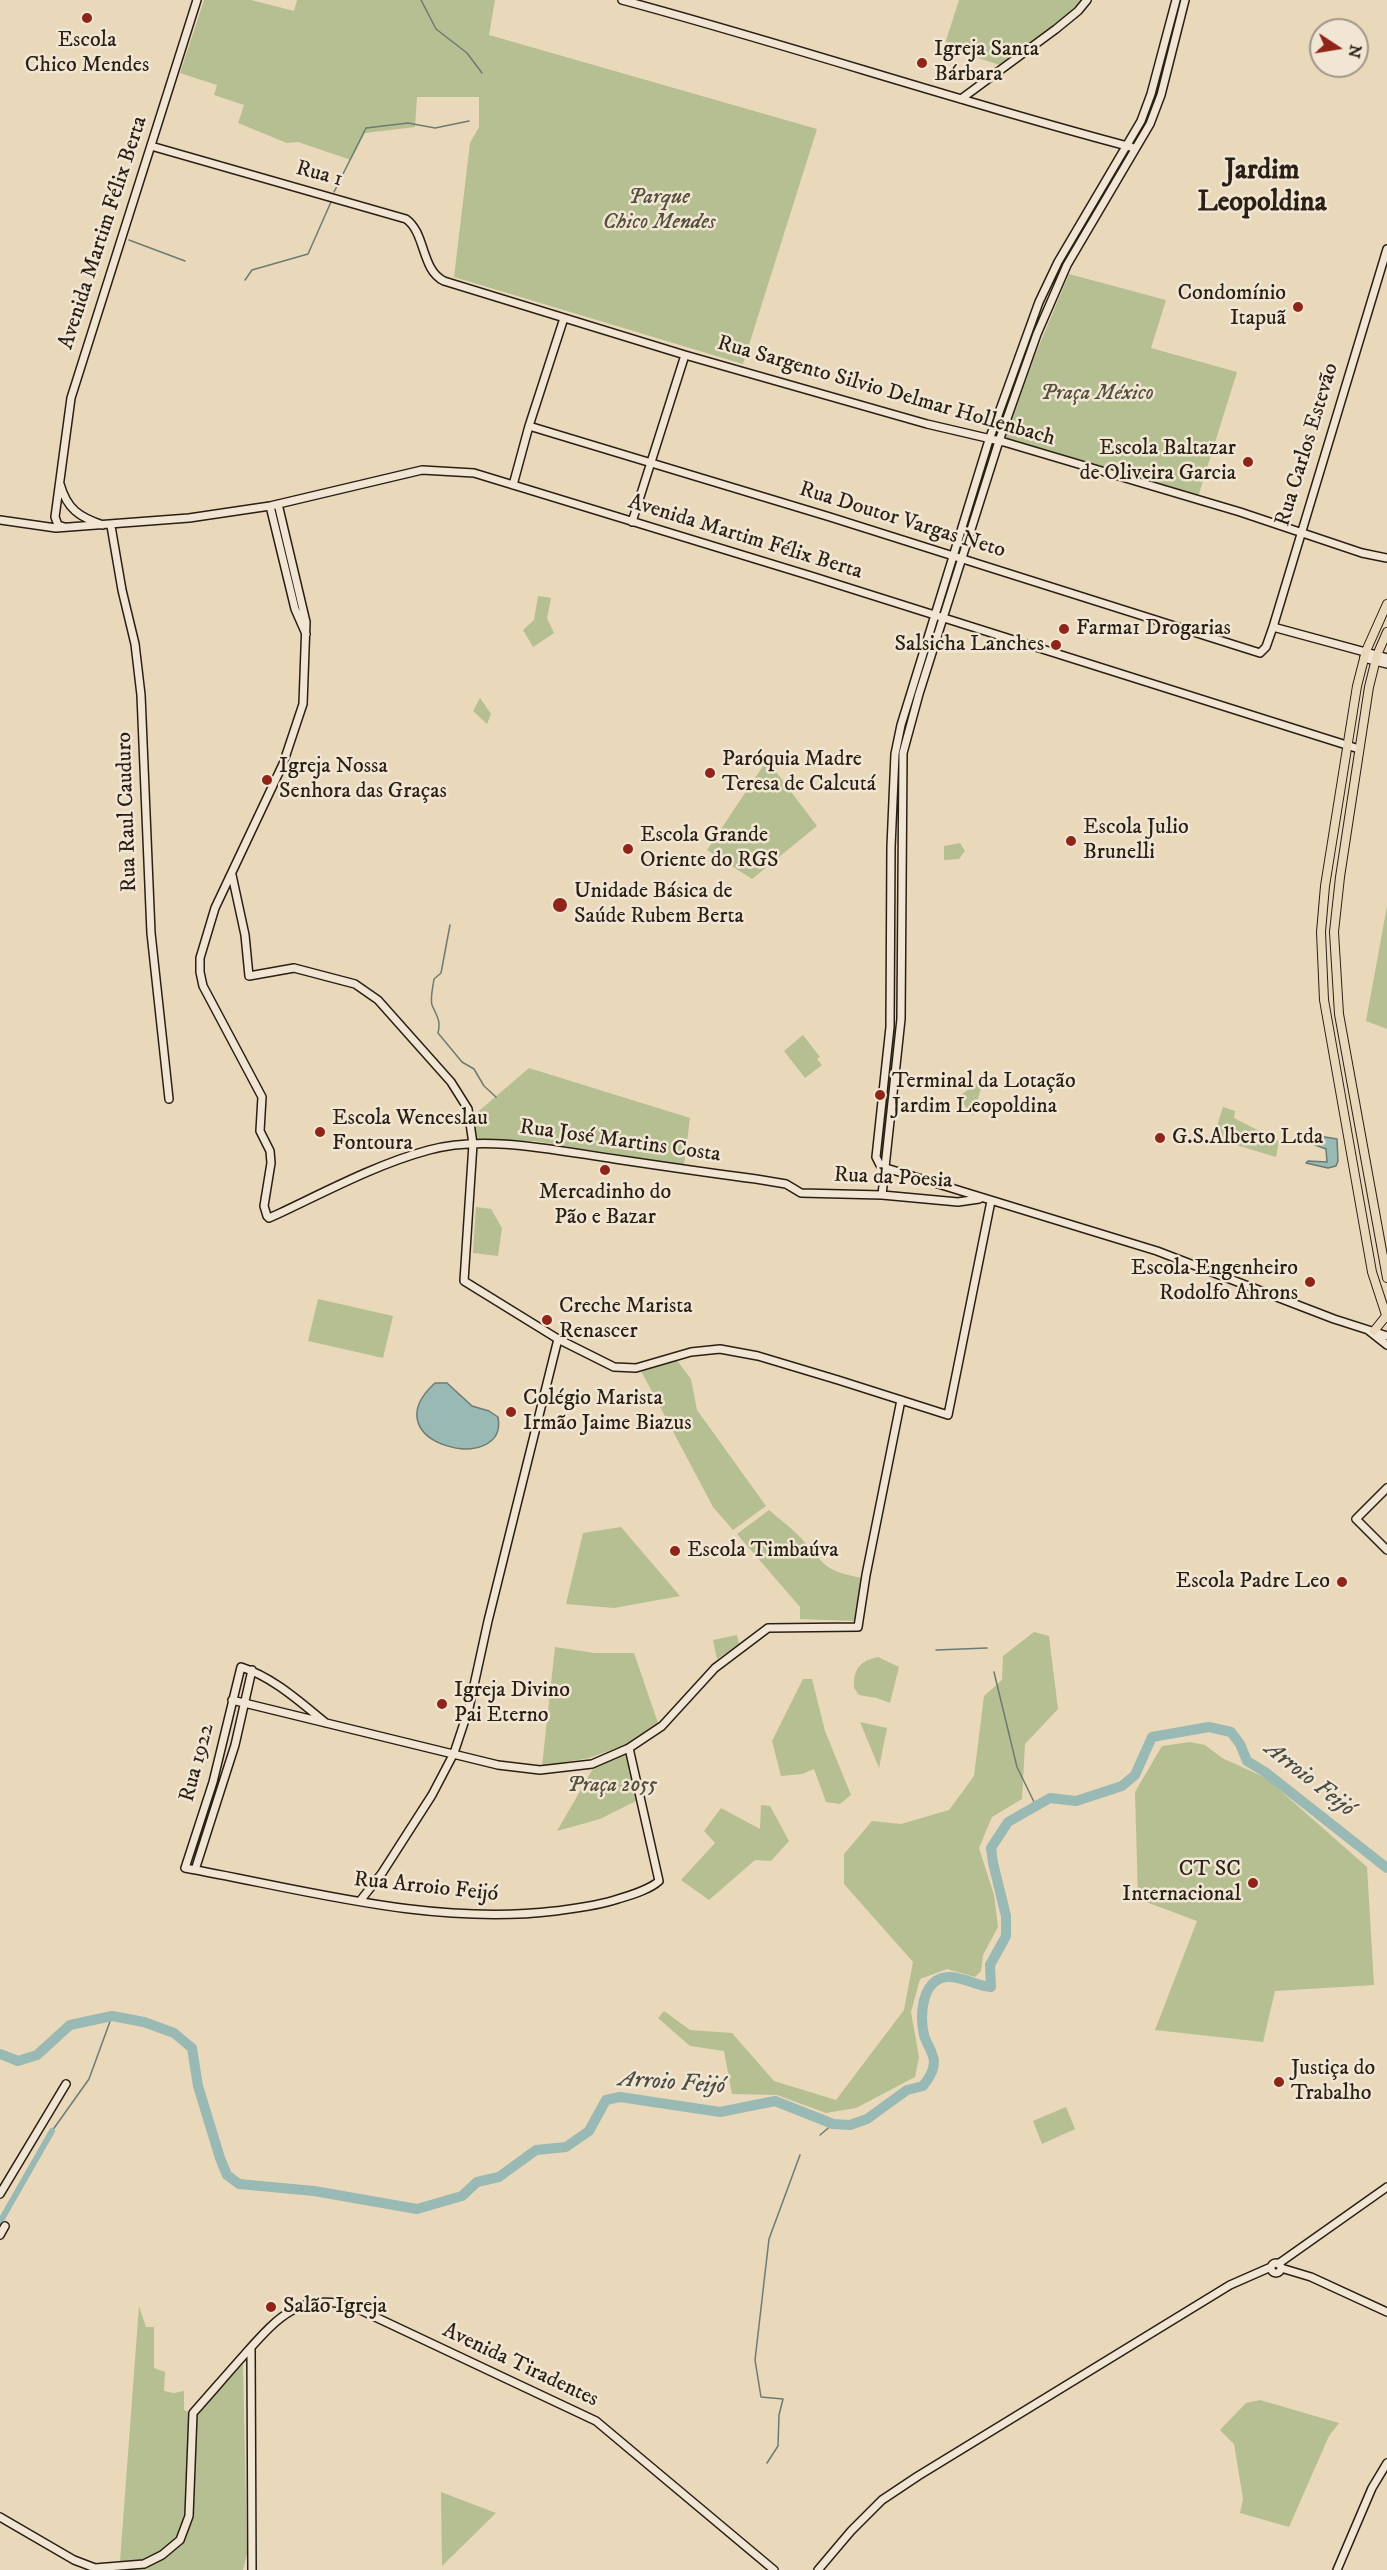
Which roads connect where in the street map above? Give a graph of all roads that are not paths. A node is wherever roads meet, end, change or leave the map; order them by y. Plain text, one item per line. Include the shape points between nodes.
1 (197, 0) edge
2 (622, 0) edge
3 (1087, 0) edge
4 (1176, 0) edge
5 (1185, 0) edge
6 (962, 99) junction
7 (151, 146) junction
8 (1127, 146) junction
9 (1136, 148) junction
10 (1387, 249) edge
11 (444, 280) joint
12 (564, 318) junction
13 (685, 355) junction
14 (529, 426) junction
15 (989, 440) junction
16 (999, 441) junction
17 (651, 465) junction
18 (59, 479) junction
19 (513, 485) junction
20 (971, 498) junction
21 (981, 501) junction
22 (278, 504) junction
23 (270, 506) junction
24 (72, 510) junction
25 (56, 514) junction
26 (0, 520) edge
27 (633, 522) junction
28 (35, 526) junction
29 (66, 526) junction
30 (109, 526) junction
31 (1302, 531) junction
32 (953, 556) junction
33 (1387, 558) edge
34 (963, 560) junction
35 (1387, 604) edge
36 (935, 616) junction
37 (944, 619) junction
38 (1273, 627) junction
39 (1387, 632) edge
40 (306, 634) junction
41 (1263, 651) joint
42 (1365, 655) junction
43 (1376, 658) junction
44 (1387, 658) edge
45 (1387, 664) edge
46 (1346, 746) junction
47 (1359, 749) junction
48 (891, 847) junction
49 (903, 847) junction
50 (903, 862) junction
51 (891, 865) junction
52 (232, 875) junction
53 (170, 1099) dead end
54 (473, 1144) junction
55 (886, 1168) junction
56 (801, 1193) joint
57 (882, 1195) junction
58 (987, 1199) junction
59 (1387, 1278) edge
60 (1387, 1317) edge
61 (1371, 1330) junction
62 (1387, 1336) edge
63 (558, 1339) junction
64 (1387, 1345) edge
65 (901, 1400) junction
66 (1387, 1488) edge
67 (1387, 1550) edge
68 (252, 1670) junction
69 (232, 1701) junction
70 (244, 1703) junction
71 (326, 1723) junction
72 (629, 1748) junction
73 (454, 1754) junction
74 (185, 1868) joint
75 (195, 1870) junction
76 (360, 1901) junction
77 (66, 2084) dead end
78 (1387, 2187) edge
79 (0, 2194) edge
80 (5, 2226) dead end
81 (0, 2235) edge
82 (1278, 2268) junction
83 (1387, 2312) edge
84 (251, 2348) junction
85 (1387, 2463) edge
86 (0, 2517) edge
87 (252, 2570) edge
88 (774, 2570) edge
89 (818, 2570) edge
90 (1337, 2570) edge

1 - 7 street, Avenida Martim Félix Berta
2 - 6 street
3 - 6 street via 1078,11
4 - 8 street via 1152,94
5 - 9 street via 1161,95
6 - 8 street
7 - 11 street, Rua 1 via 406,219 435,274
7 - 18 street, Avenida Martim Félix Berta via 71,398
8 - 9 street
8 - 15 street via 1058,262 1039,302
9 - 16 street via 1067,265 1037,334
10 - 31 street, Rua Carlos Estevão
11 - 12 street, Rua Sargento Silvio Delmar Hollenbach
12 - 13 street, Rua Sargento Silvio Delmar Hollenbach
12 - 14 street
13 - 15 street, Rua Sargento Silvio Delmar Hollenbach
13 - 17 street
14 - 17 street, Rua Doutor Vargas Neto
14 - 19 street
15 - 16 street, Rua Sargento Silvio Delmar Hollenbach
15 - 20 street
16 - 21 street
16 - 31 street, Rua Sargento Silvio Delmar Hollenbach
17 - 27 street
17 - 32 street, Rua Doutor Vargas Neto
18 - 24 street, Avenida Martim Félix Berta
18 - 25 street, Avenida Martim Félix Berta
19 - 22 street, Avenida Martim Félix Berta via 474,473 422,470
19 - 27 street, Avenida Martim Félix Berta
20 - 21 street
20 - 32 street
21 - 34 street
22 - 23 street, Avenida Martim Félix Berta
22 - 40 street
23 - 30 street, Avenida Martim Félix Berta
23 - 40 street via 295,609
24 - 25 street via 63,507
24 - 29 street via 74,519
24 - 30 street, Avenida Martim Félix Berta via 85,519
25 - 28 street
25 - 29 street via 57,523
26 - 28 street, Avenida Martim Félix Berta
27 - 36 street, Avenida Martim Félix Berta
28 - 29 street, Avenida Martim Félix Berta
29 - 30 street, Avenida Martim Félix Berta
30 - 53 street, Rua Raul Cauduro via 139,676 151,933
31 - 33 street, Rua Sargento Silvio Delmar Hollenbach
31 - 38 street, Rua Carlos Estevão
32 - 34 street, Rua Doutor Vargas Neto
32 - 36 street
34 - 37 street
34 - 41 street, Rua Doutor Vargas Neto
35 - 42 main road
36 - 37 street, Avenida Martim Félix Berta
36 - 48 street via 896,747
37 - 46 street, Avenida Martim Félix Berta
37 - 49 street via 903,753
38 - 41 street, Rua Carlos Estevão
38 - 42 street
39 - 43 main road
40 - 52 street via 303,704 284,764
42 - 43 street
42 - 46 main road
43 - 44 street
43 - 45 street
43 - 47 main road
46 - 47 street, Avenida Martim Félix Berta
46 - 60 main road via 1321,932 1324,1000 1372,1272
47 - 59 main road via 1334,932 1335,972 1339,1014
48 - 49 street
48 - 51 street
49 - 50 street
50 - 51 street via 897,859
50 - 55 street via 902,1019
51 - 55 street via 890,1027 876,1158
52 - 54 street via 249,976 294,968 355,984 378,1000 451,1082 468,1109
52 - 54 street, Rua José Martins Costa via 203,944 200,972 203,986 262,1097 260,1131 270,1150 271,1163 264,1206 267,1216 431,1149
54 - 56 street, Rua José Martins Costa via 514,1145 756,1179 781,1183
54 - 63 street via 464,1281
55 - 57 street
55 - 58 street
56 - 57 street, Rua da Poesia
57 - 58 street, Rua da Poesia via 958,1202
58 - 61 street via 1157,1251
58 - 65 street via 948,1415
60 - 61 main road
61 - 62 street
61 - 64 street
63 - 65 street via 604,1364 625,1369 707,1349 732,1350
63 - 73 street via 469,1708
65 - 72 street via 858,1627 768,1628 716,1668 662,1726
66 - 67 street via 1356,1519
68 - 69 street, Rua 1922 via 241,1667
68 - 70 street, Rua 1922
68 - 71 street
69 - 70 street
69 - 74 street, Rua 1922 via 213,1782
70 - 71 street
70 - 75 street, Rua 1922 via 224,1785
71 - 73 street
72 - 73 street via 592,1764 540,1770
72 - 76 street, Rua Arroio Feijó via 659,1881 594,1906 521,1915 474,1914
73 - 76 street via 432,1796
74 - 75 street, Rua Arroio Feijó
75 - 76 street, Rua Arroio Feijó
77 - 79 street
78 - 82 street
80 - 81 street
82 - 83 street via 1311,2277
82 - 89 street via 1230,2285 918,2476 882,2500
84 - 86 street via 193,2414 189,2516 180,2540 162,2555 144,2564 95,2568
84 - 87 street
84 - 88 street, Avenida Tiradentes via 284,2313 314,2302 354,2307 596,2421
85 - 90 street via 1372,2488

